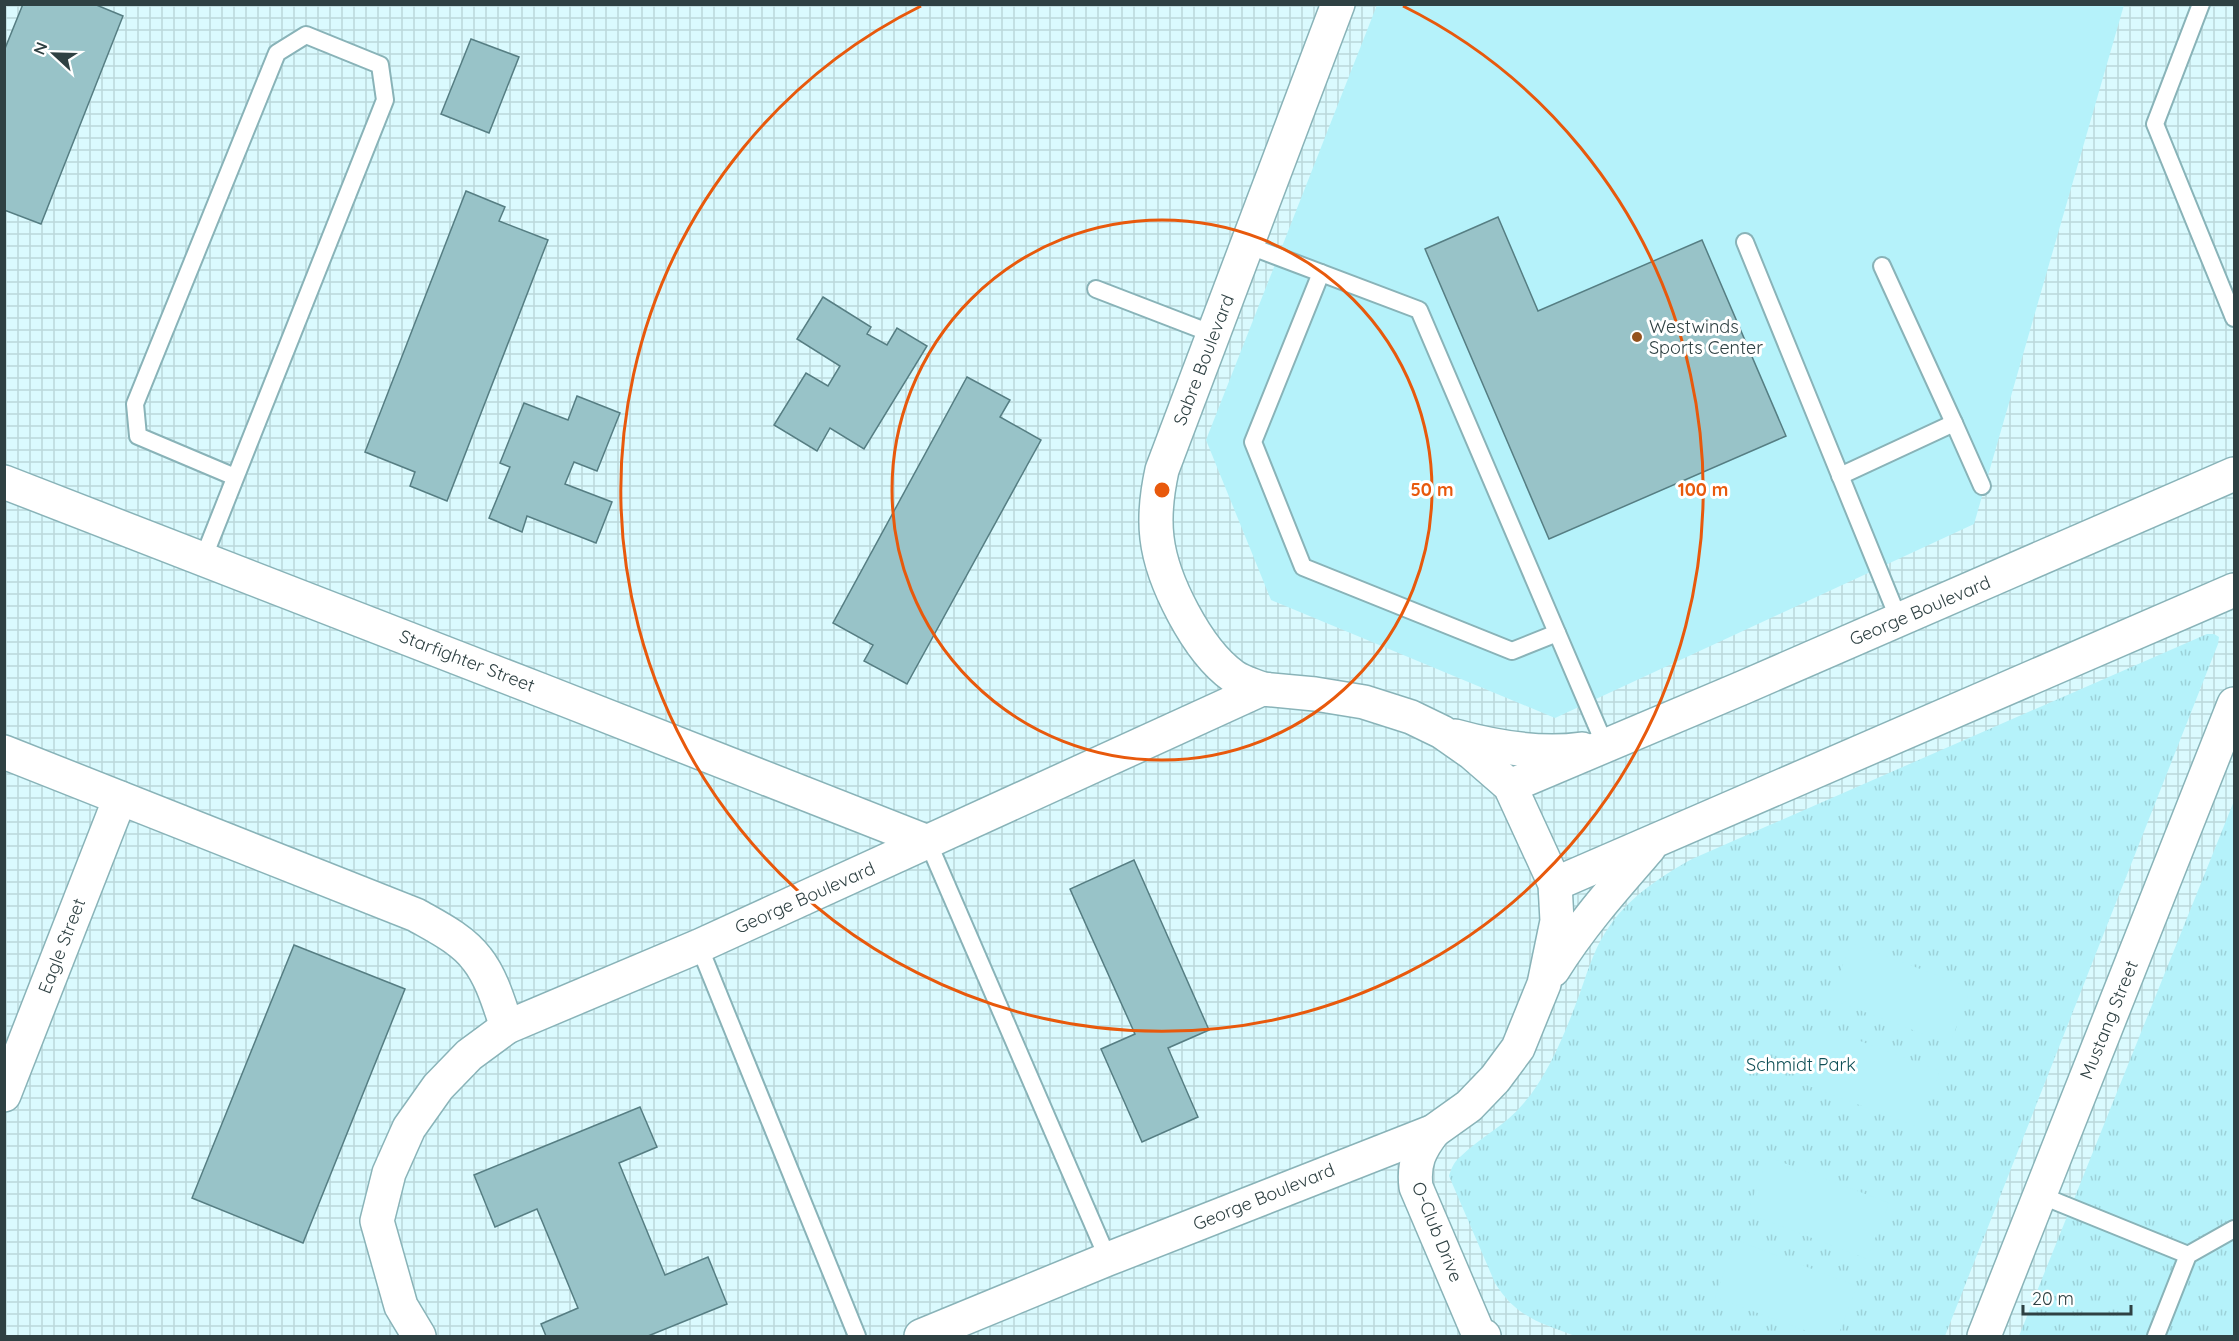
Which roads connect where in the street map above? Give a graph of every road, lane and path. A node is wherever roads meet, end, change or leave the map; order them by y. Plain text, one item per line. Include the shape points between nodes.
1 (1338, 4) edge
2 (2201, 4) edge
3 (1745, 242) dead end
4 (1247, 245) junction
5 (1882, 266) dead end
6 (1321, 273) junction
7 (1096, 290) dead end
8 (2235, 318) edge
9 (1213, 334) junction
10 (1954, 423) junction
11 (2235, 474) edge
12 (1840, 476) junction
13 (235, 477) junction
14 (4, 482) edge
15 (1982, 486) dead end
16 (203, 559) junction
17 (2235, 590) edge
18 (1899, 620) junction
19 (1557, 633) junction
20 (1262, 690) junction
21 (2235, 704) edge
22 (1442, 732) junction
23 (1605, 745) junction
24 (4, 752) edge
25 (1510, 786) junction
26 (120, 798) junction
27 (1655, 841) junction
28 (928, 842) junction
29 (1556, 884) junction
30 (699, 946) junction
31 (1544, 984) junction
32 (507, 1027) junction
33 (4, 1095) edge
34 (1434, 1131) junction
35 (2040, 1195) junction
36 (2235, 1229) edge
37 (2188, 1255) junction
38 (1108, 1259) junction
39 (419, 1336) edge
40 (857, 1336) edge
41 (921, 1336) edge
42 (1482, 1336) edge
43 (1984, 1336) edge
44 (2156, 1336) edge

1 - 4 street, Sabre Boulevard
2 - 8 lane via 2155,124
3 - 12 lane
4 - 6 lane
4 - 9 street, Sabre Boulevard
5 - 10 lane
6 - 19 lane via 1419,310
6 - 19 lane via 1253,442 1303,567 1512,651
7 - 9 lane
9 - 20 street, Sabre Boulevard via 1162,470 1155,502 1157,539 1164,567 1189,625 1212,658 1234,677
10 - 12 lane
10 - 15 lane
11 - 18 street, George Boulevard
12 - 18 lane
13 - 13 lane via 385,100 380,65 306,35 277,53 135,404 138,436
13 - 16 lane
14 - 16 street, Starfighter Street
16 - 28 street, Starfighter Street
17 - 27 street, George Boulevard
18 - 23 street, George Boulevard
19 - 23 lane
20 - 22 street, George Boulevard via 1364,702
20 - 28 street, George Boulevard
21 - 35 street, Mustang Street
22 - 23 street, George Boulevard via 1475,741 1560,752
22 - 25 street, George Boulevard
23 - 25 street, George Boulevard
24 - 26 street
25 - 29 street, George Boulevard
26 - 32 street via 416,915 447,932 476,958 494,987
26 - 33 street, Eagle Street
27 - 29 street, George Boulevard
27 - 31 street, George Boulevard via 1575,935
28 - 30 street, George Boulevard
28 - 38 lane
29 - 31 street, George Boulevard via 1557,921
30 - 32 street, George Boulevard
30 - 40 lane
31 - 34 street, George Boulevard via 1518,1048 1495,1079 1469,1106
32 - 39 street, George Boulevard via 469,1055 438,1087 409,1128 389,1173 376,1221 401,1306
34 - 38 street, George Boulevard
34 - 42 street, O-Club Drive via 1417,1156 1416,1186
35 - 37 lane
35 - 43 street, Mustang Street
36 - 37 lane
37 - 44 lane
38 - 41 street, George Boulevard

